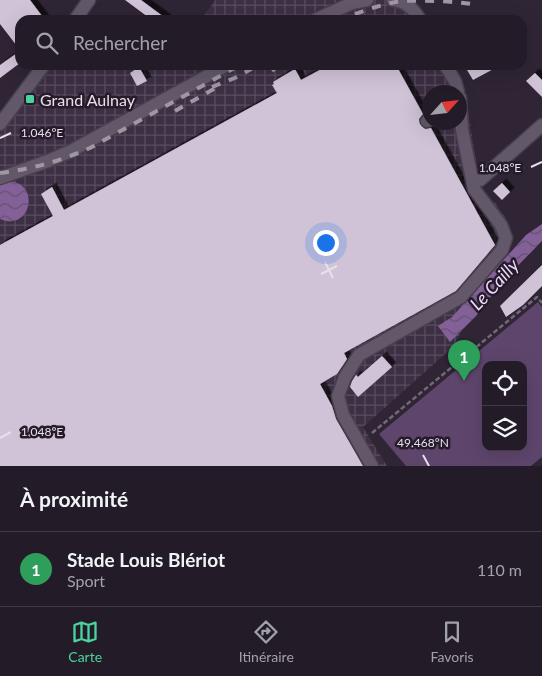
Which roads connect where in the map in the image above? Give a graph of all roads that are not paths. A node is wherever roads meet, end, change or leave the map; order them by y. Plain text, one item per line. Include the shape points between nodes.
1 (88, 0) edge
2 (367, 0) edge
3 (393, 0) edge
4 (78, 15) edge
5 (326, 15) edge
6 (416, 15) edge
7 (40, 70) edge
8 (218, 70) edge
9 (448, 70) edge
10 (456, 85) edge
11 (1, 120) edge
12 (542, 125) edge
13 (462, 130) edge
14 (0, 178) edge
15 (480, 180) dead end
16 (372, 466) edge

1 - 4 street
2 - 5 street
3 - 6 street via 402,1
7 - 11 street
8 - 14 street via 71,151
9 - 10 street
12 - 15 street
13 - 16 street via 474,190 501,225 506,238 502,250 461,296 359,355 345,377 338,396 343,415

